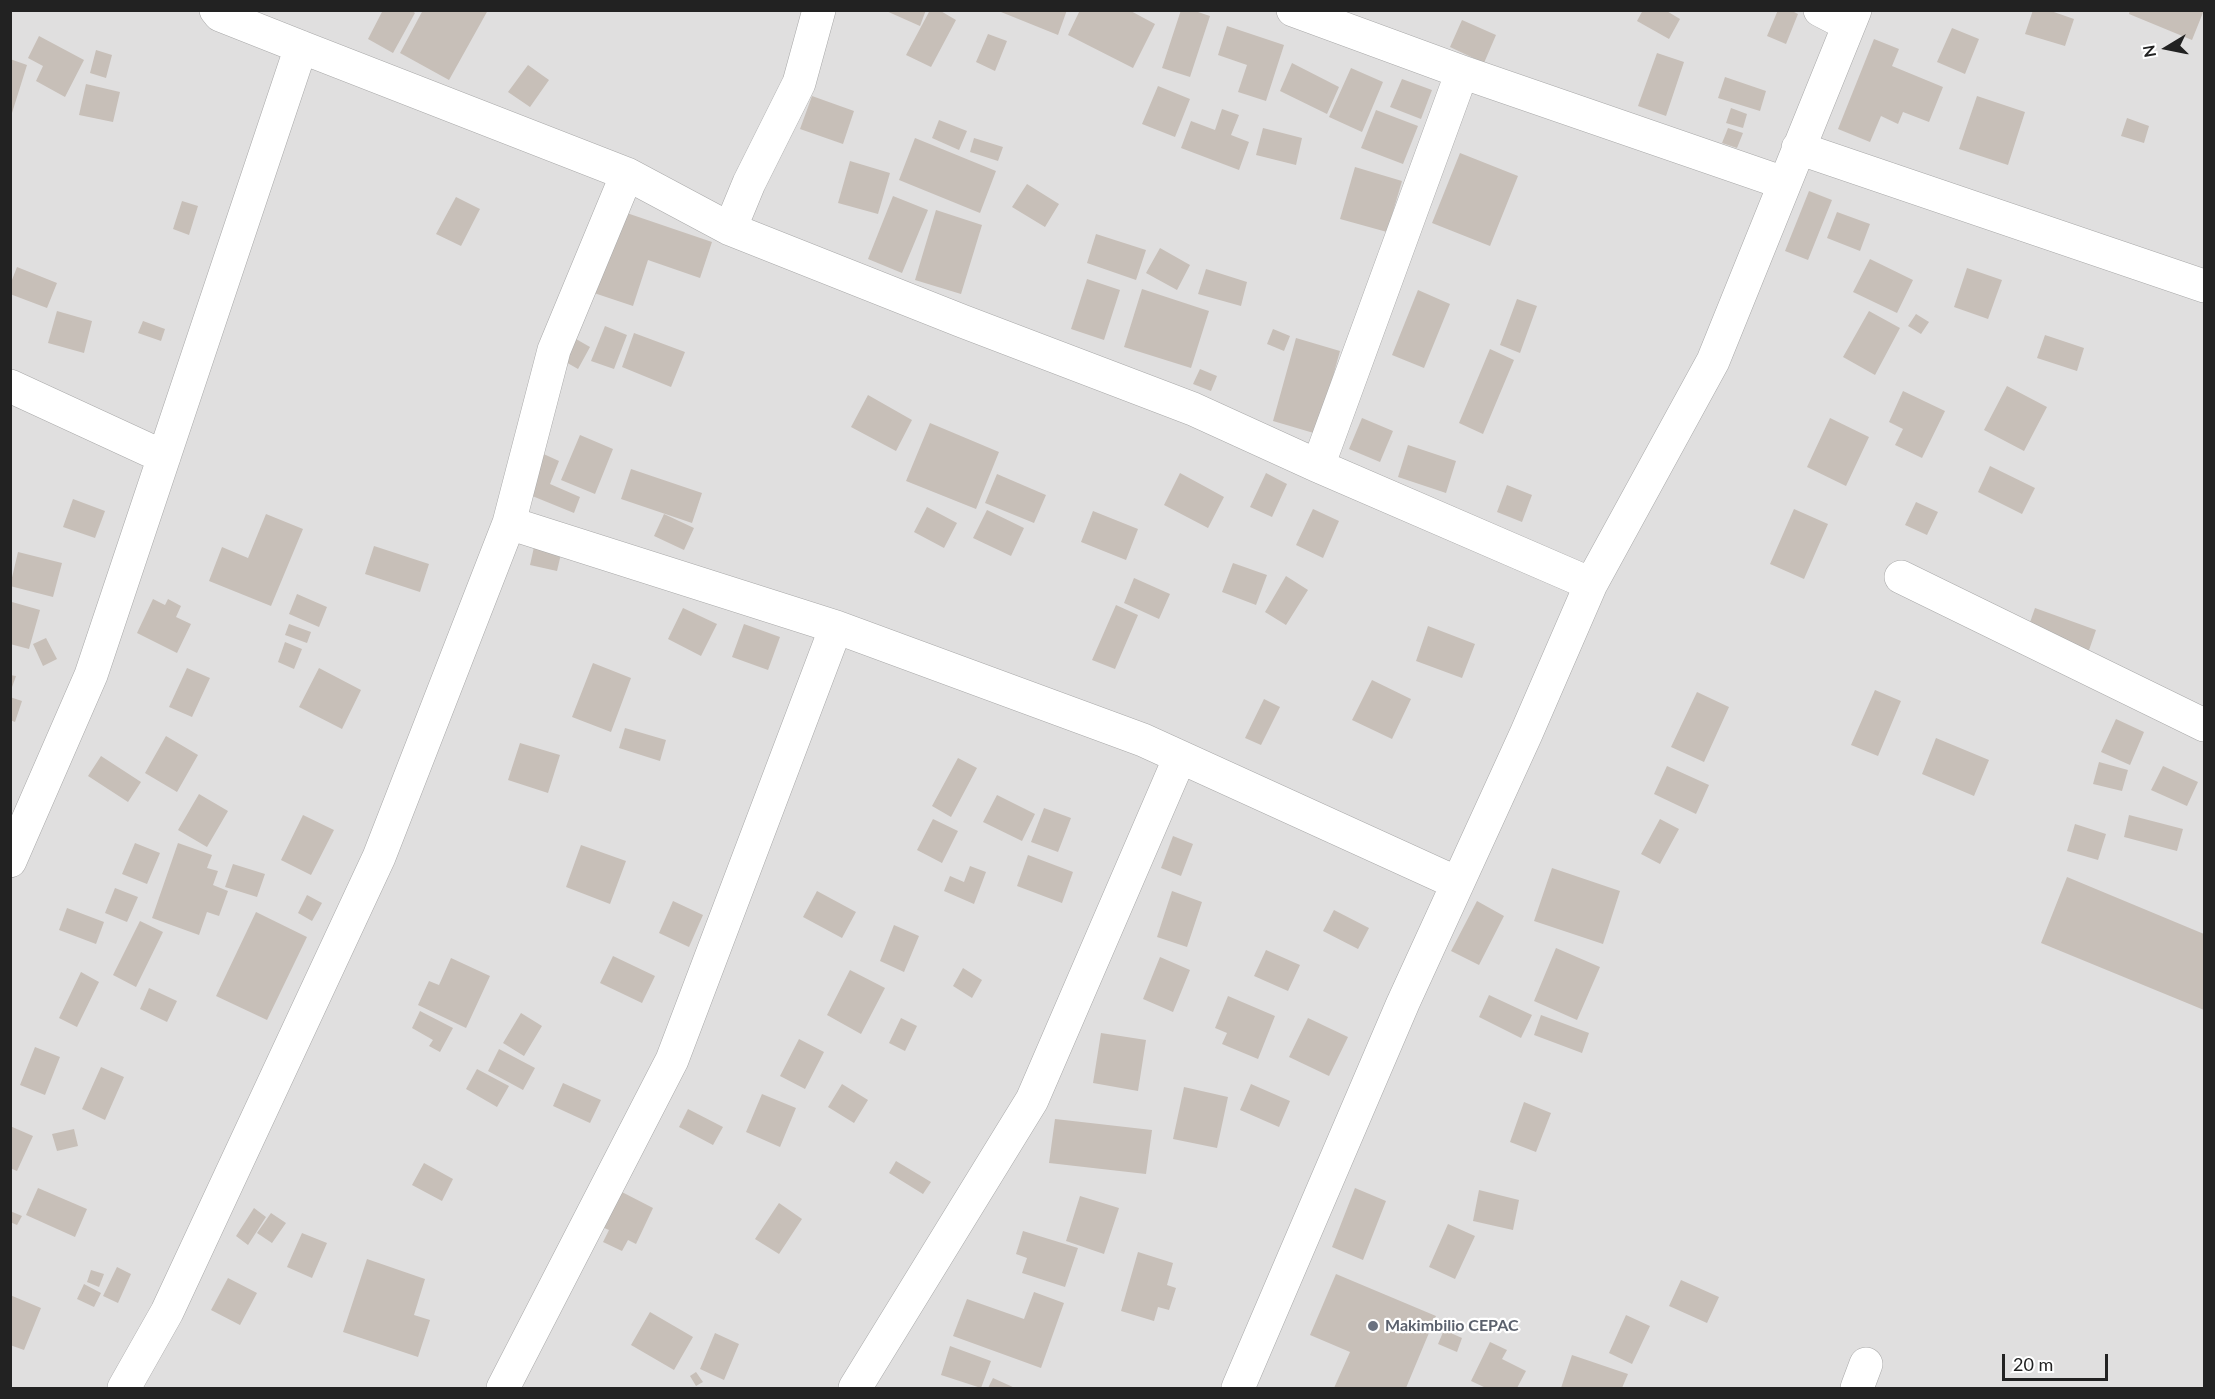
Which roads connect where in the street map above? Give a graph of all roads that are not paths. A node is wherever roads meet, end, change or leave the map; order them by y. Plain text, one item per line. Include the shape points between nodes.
1 (216, 10) edge
2 (819, 10) edge
3 (1293, 10) edge
4 (1820, 10) edge
5 (1852, 18) edge
6 (301, 47) junction
7 (1462, 72) junction
8 (1798, 148) junction
9 (627, 174) junction
10 (1784, 183) junction
11 (730, 229) junction
12 (2205, 286) edge
13 (10, 386) edge
14 (164, 457) junction
15 (1318, 466) junction
16 (509, 523) junction
17 (1901, 577) dead end
18 (1591, 584) junction
19 (836, 627) junction
20 (2205, 725) edge
21 (1180, 757) junction
22 (11, 860) edge
23 (1457, 883) junction
24 (124, 1389) edge
25 (503, 1389) edge
26 (855, 1389) edge
27 (1238, 1389) edge

1 - 6 street
2 - 11 street via 799,83
3 - 7 street
4 - 5 street
5 - 8 street
6 - 9 street
6 - 14 street
7 - 10 street
7 - 15 street
8 - 10 street
8 - 12 street
9 - 11 street
9 - 16 street via 554,350
10 - 18 street via 1713,361
11 - 15 street via 1193,409
13 - 14 street
14 - 22 street via 91,675
15 - 18 street
16 - 19 street
16 - 24 street via 379,857 167,1312
17 - 20 street
18 - 23 street
19 - 21 street
19 - 25 street via 672,1060
21 - 23 street
21 - 26 street via 1032,1100
23 - 27 street

